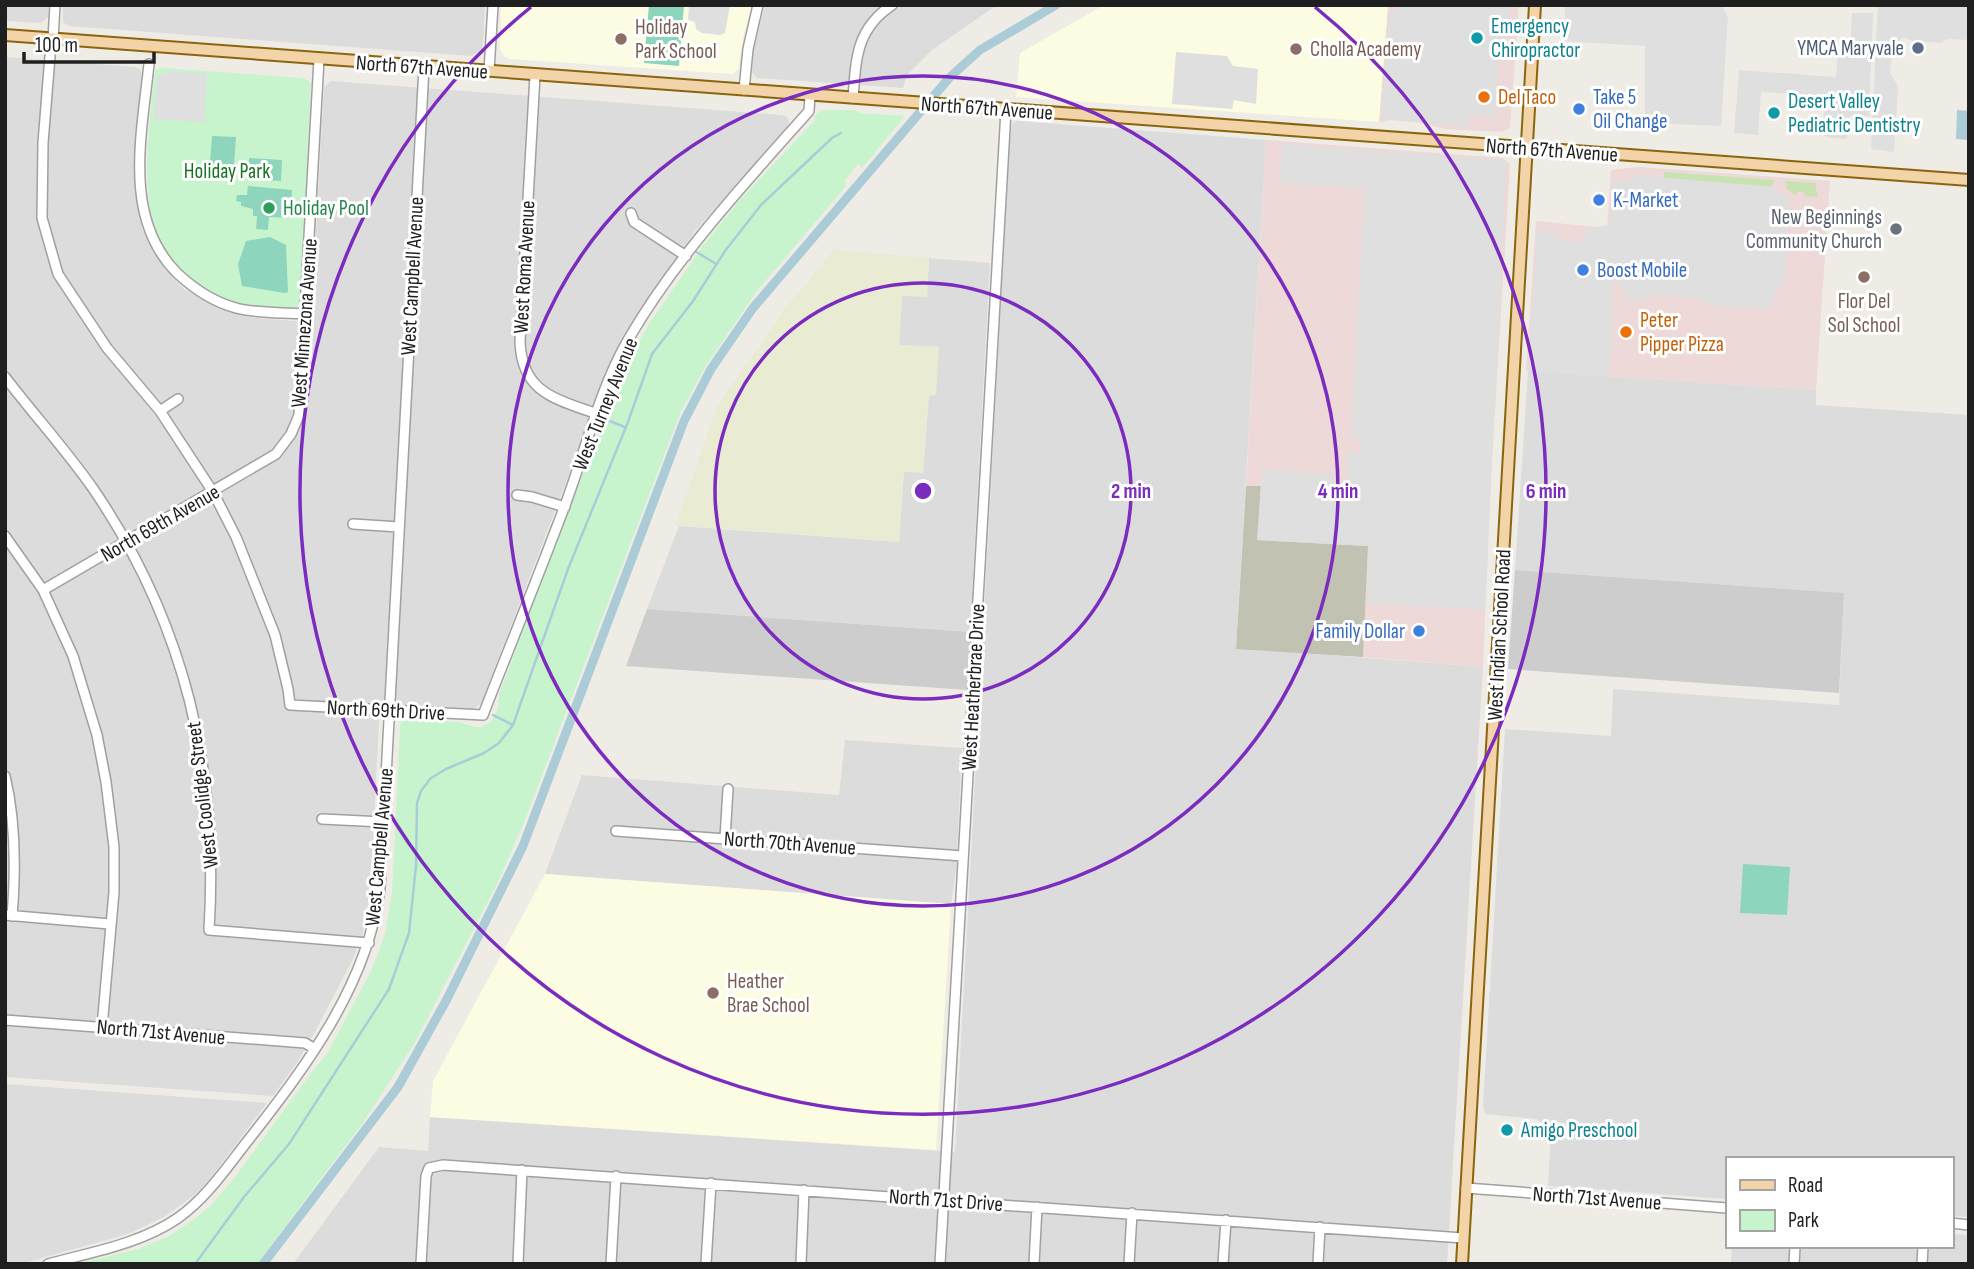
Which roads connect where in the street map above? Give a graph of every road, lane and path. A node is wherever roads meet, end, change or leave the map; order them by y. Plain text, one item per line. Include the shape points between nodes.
1 (55, 5) edge
2 (493, 5) edge
3 (758, 5) edge
4 (892, 5) edge
5 (1535, 5) edge
6 (5, 35) edge
7 (53, 39) junction
8 (50, 56) dead end
9 (319, 59) junction
10 (149, 64) dead end
11 (424, 66) junction
12 (489, 71) junction
13 (535, 75) junction
14 (744, 90) junction
15 (810, 95) junction
16 (853, 98) junction
17 (1006, 110) junction
18 (1526, 148) junction
19 (1969, 180) edge
20 (631, 213) dead end
21 (686, 256) junction
22 (305, 314) junction
23 (5, 377) edge
24 (178, 399) dead end
25 (160, 411) junction
26 (597, 414) junction
27 (276, 454) joint
28 (213, 492) junction
29 (517, 495) dead end
30 (565, 507) junction
31 (353, 524) dead end
32 (399, 527) junction
33 (5, 536) edge
34 (127, 542) junction
35 (43, 590) junction
36 (389, 710) junction
37 (483, 715) joint
38 (5, 776) edge
39 (728, 789) dead end
40 (322, 819) dead end
41 (383, 822) junction
42 (616, 831) dead end
43 (725, 838) junction
44 (963, 856) junction
45 (9, 915) edge
46 (110, 924) junction
47 (369, 943) junction
48 (5, 1020) edge
49 (102, 1027) junction
50 (315, 1049) junction
51 (522, 1170) junction
52 (615, 1176) junction
53 (710, 1183) junction
54 (1466, 1188) junction
55 (804, 1190) junction
56 (944, 1200) junction
57 (1037, 1207) junction
58 (1726, 1208) edge
59 (1132, 1213) junction
60 (1226, 1220) junction
61 (1320, 1227) junction
62 (1463, 1238) junction
63 (62, 1262) edge
64 (48, 1264) edge
65 (421, 1264) edge
66 (518, 1264) edge
67 (611, 1264) edge
68 (706, 1264) edge
69 (801, 1264) edge
70 (940, 1264) edge
71 (1034, 1264) edge
72 (1129, 1264) edge
73 (1223, 1264) edge
74 (1318, 1264) edge
75 (1462, 1264) edge

1 - 7 street
2 - 12 street
3 - 14 street
4 - 16 street via 865,32
5 - 18 main road, West Indian School Road
6 - 7 main road, North 67th Avenue
7 - 9 main road, North 67th Avenue
8 - 25 street via 42,218 58,274 107,348
9 - 11 main road, North 67th Avenue
9 - 22 street, West Minnezona Avenue
10 - 22 street via 140,181 149,232 162,255 187,282 213,299 236,308
11 - 12 main road, North 67th Avenue
11 - 32 street, West Campbell Avenue
12 - 13 main road, North 67th Avenue
13 - 14 main road, North 67th Avenue
13 - 26 street, West Roma Avenue via 522,363 543,393
14 - 15 main road, North 67th Avenue
15 - 16 main road, North 67th Avenue
15 - 21 street, West Turney Avenue via 809,111
16 - 17 main road, North 67th Avenue
17 - 18 main road, North 67th Avenue
17 - 44 street, West Heatherbrae Drive
18 - 19 main road, North 67th Avenue
18 - 54 main road, West Indian School Road
20 - 21 street via 634,222
21 - 26 street, West Turney Avenue via 628,341
22 - 27 street, West Minnezona Avenue via 299,415
23 - 34 street, West Coolidge Street via 85,478
24 - 25 street
25 - 28 street
26 - 30 street, West Turney Avenue
27 - 28 street, North 69th Avenue
28 - 34 street, North 69th Avenue
28 - 36 street, North 69th Drive via 275,635 290,705
29 - 30 street
30 - 37 street, West Turney Avenue
31 - 32 street
32 - 36 street, West Campbell Avenue
33 - 35 street
34 - 35 street, North 69th Avenue
34 - 47 street, West Coolidge Street via 165,623 195,723 211,835 209,930
35 - 46 street via 73,656 97,735 114,848
36 - 37 street, North 69th Drive
36 - 41 street, West Campbell Avenue
38 - 45 street via 12,804 16,871
39 - 43 street
40 - 41 street
41 - 47 street, West Campbell Avenue via 377,909
42 - 43 street, North 70th Avenue
43 - 44 street, North 70th Avenue
44 - 56 street, West Heatherbrae Drive
45 - 46 street
46 - 49 street
47 - 50 street, West Campbell Avenue
48 - 49 street, North 71st Avenue
49 - 50 street, North 71st Avenue via 304,1043
50 - 63 street, West Campbell Avenue via 191,1207 165,1226 128,1242
51 - 52 street, North 71st Drive
51 - 65 street, North 71st Drive via 429,1168
51 - 66 street
52 - 53 street, North 71st Drive
52 - 67 street
53 - 55 street, North 71st Drive
53 - 68 street
54 - 58 street, North 71st Avenue
54 - 62 main road, West Indian School Road
55 - 56 street, North 71st Drive
55 - 69 street
56 - 57 street, North 71st Drive
56 - 70 street, West Heatherbrae Drive
57 - 59 street, North 71st Drive
57 - 71 street
59 - 60 street, North 71st Drive
59 - 72 street
60 - 61 street, North 71st Drive
60 - 73 street
61 - 62 street, North 71st Drive
61 - 74 street
62 - 75 main road, West Indian School Road
63 - 64 street, West Campbell Avenue

